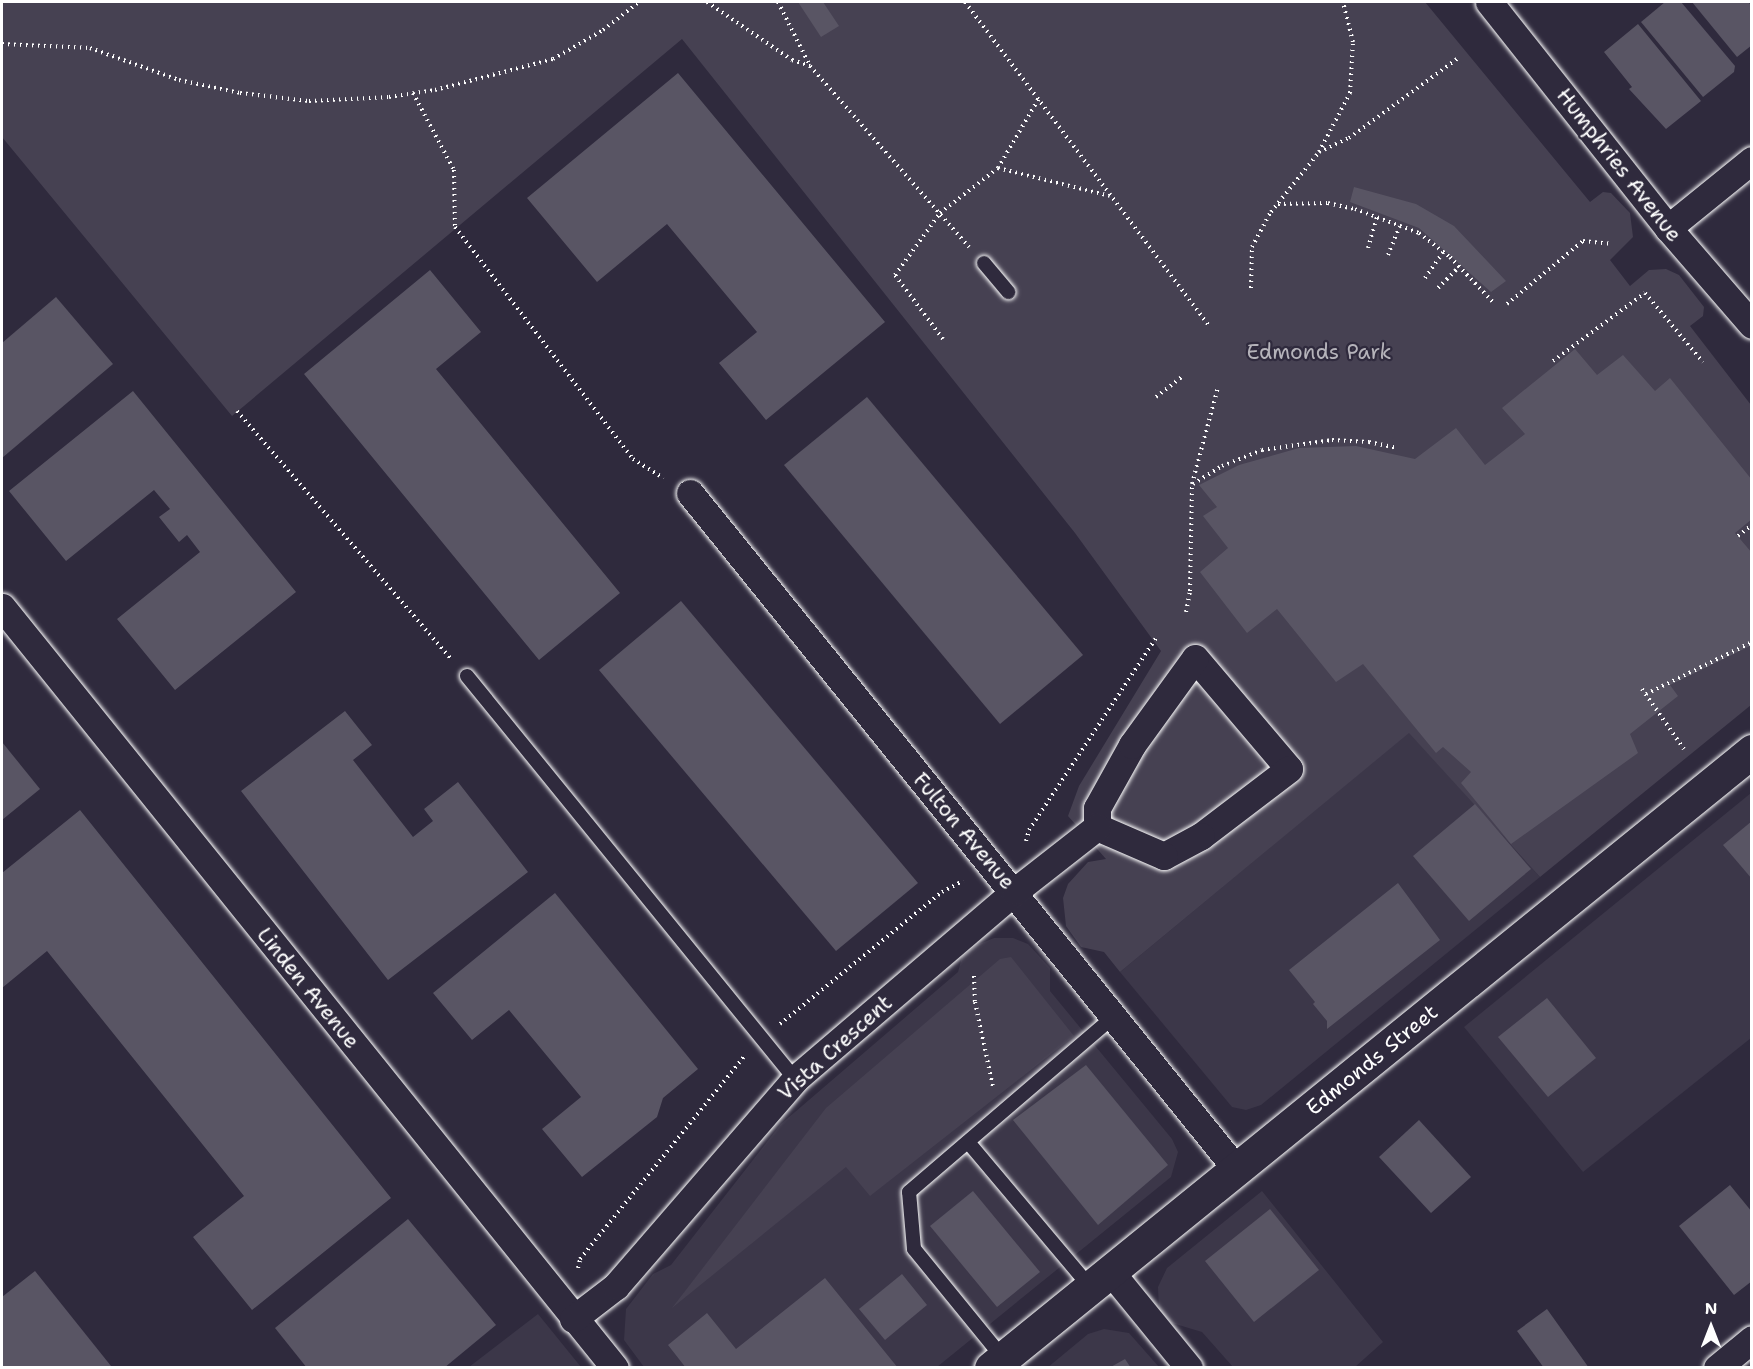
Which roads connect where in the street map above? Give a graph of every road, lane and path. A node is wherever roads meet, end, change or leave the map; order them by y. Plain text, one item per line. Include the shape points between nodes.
1 (639, 2) edge
2 (707, 2) edge
3 (778, 2) edge
4 (965, 2) edge
5 (1343, 2) edge
6 (1490, 2) edge
7 (2, 44) edge
8 (1457, 59) dead end
9 (810, 66) junction
10 (413, 93) junction
11 (1039, 98) junction
12 (1319, 153) junction
13 (1752, 160) edge
14 (998, 168) junction
15 (1110, 196) junction
16 (1278, 204) junction
17 (940, 213) junction
18 (1377, 217) junction
19 (1400, 226) junction
20 (1668, 228) junction
21 (1610, 244) dead end
22 (1368, 248) dead end
23 (1443, 252) junction
24 (1388, 255) dead end
25 (984, 263) joint
26 (1459, 267) junction
27 (1425, 278) dead end
28 (1251, 288) dead end
29 (1438, 288) dead end
30 (1008, 292) dead end
31 (1494, 303) dead end
32 (1507, 304) dead end
33 (1208, 325) dead end
34 (1752, 325) edge
35 (943, 339) dead end
36 (1553, 361) dead end
37 (1703, 363) dead end
38 (1183, 376) dead end
39 (1218, 387) dead end
40 (1156, 397) dead end
41 (237, 411) dead end
42 (1397, 448) dead end
43 (1192, 484) junction
44 (690, 493) joint
45 (1752, 525) edge
46 (1738, 536) dead end
47 (2, 607) edge
48 (1186, 612) dead end
49 (1156, 638) dead end
50 (1752, 642) edge
51 (467, 676) joint
52 (1642, 688) dead end
53 (1646, 694) junction
54 (1684, 749) dead end
55 (1752, 751) edge
56 (1097, 827) junction
57 (1026, 841) dead end
58 (1015, 891) junction
59 (974, 976) dead end
60 (1114, 1016) junction
61 (795, 1079) junction
62 (996, 1118) junction
63 (968, 1142) junction
64 (1237, 1170) junction
65 (1100, 1280) junction
66 (573, 1319) junction
67 (1752, 1339) edge
68 (997, 1363) edge
69 (615, 1368) edge
70 (1189, 1368) edge
71 (1718, 1368) edge

1 - 10 path via 603,30 553,59
2 - 9 path via 792,60
3 - 9 path
4 - 11 path
5 - 12 path via 1353,42 1350,93
6 - 20 street, Humphries Avenue
7 - 10 path via 90,48 179,80 298,100
8 - 12 path via 1348,138
9 - 17 path
10 - 44 path via 454,170 455,227 633,459
11 - 14 path
11 - 15 path
12 - 16 path
13 - 20 street
14 - 15 path
14 - 17 path
15 - 33 path
16 - 18 path via 1328,203
16 - 28 path via 1252,247
17 - 25 path
17 - 35 path via 895,275
18 - 19 path
18 - 22 path
19 - 23 path via 1419,233
19 - 24 path
20 - 34 street, Humphries Avenue
21 - 32 path via 1583,241
23 - 26 path
23 - 27 path
25 - 30 lane
26 - 29 path
26 - 31 path
36 - 37 path via 1645,293
38 - 40 path
39 - 43 path
41 - 51 path
42 - 43 path via 1332,440 1262,450 1222,466
43 - 48 path via 1190,591
44 - 58 street, Fulton Avenue
45 - 46 path
47 - 66 street, Linden Avenue
49 - 57 path via 1029,830
50 - 53 path
51 - 61 lane
52 - 53 path
53 - 54 path
55 - 64 street, Edmonds Street
56 - 56 street via 1164,856 1201,836 1288,769 1195,658 1132,746 1097,808
56 - 58 street, Vista Crescent
58 - 60 street, Fulton Avenue
58 - 61 street, Vista Crescent
59 - 62 path
60 - 62 lane
60 - 64 street, Fulton Avenue
61 - 66 street, Vista Crescent via 616,1286
62 - 63 lane
63 - 65 lane
63 - 68 lane via 909,1192 914,1249
64 - 65 street, Edmonds Street
65 - 68 street, Edmonds Street
65 - 70 street
66 - 69 street, Linden Avenue
67 - 71 street

